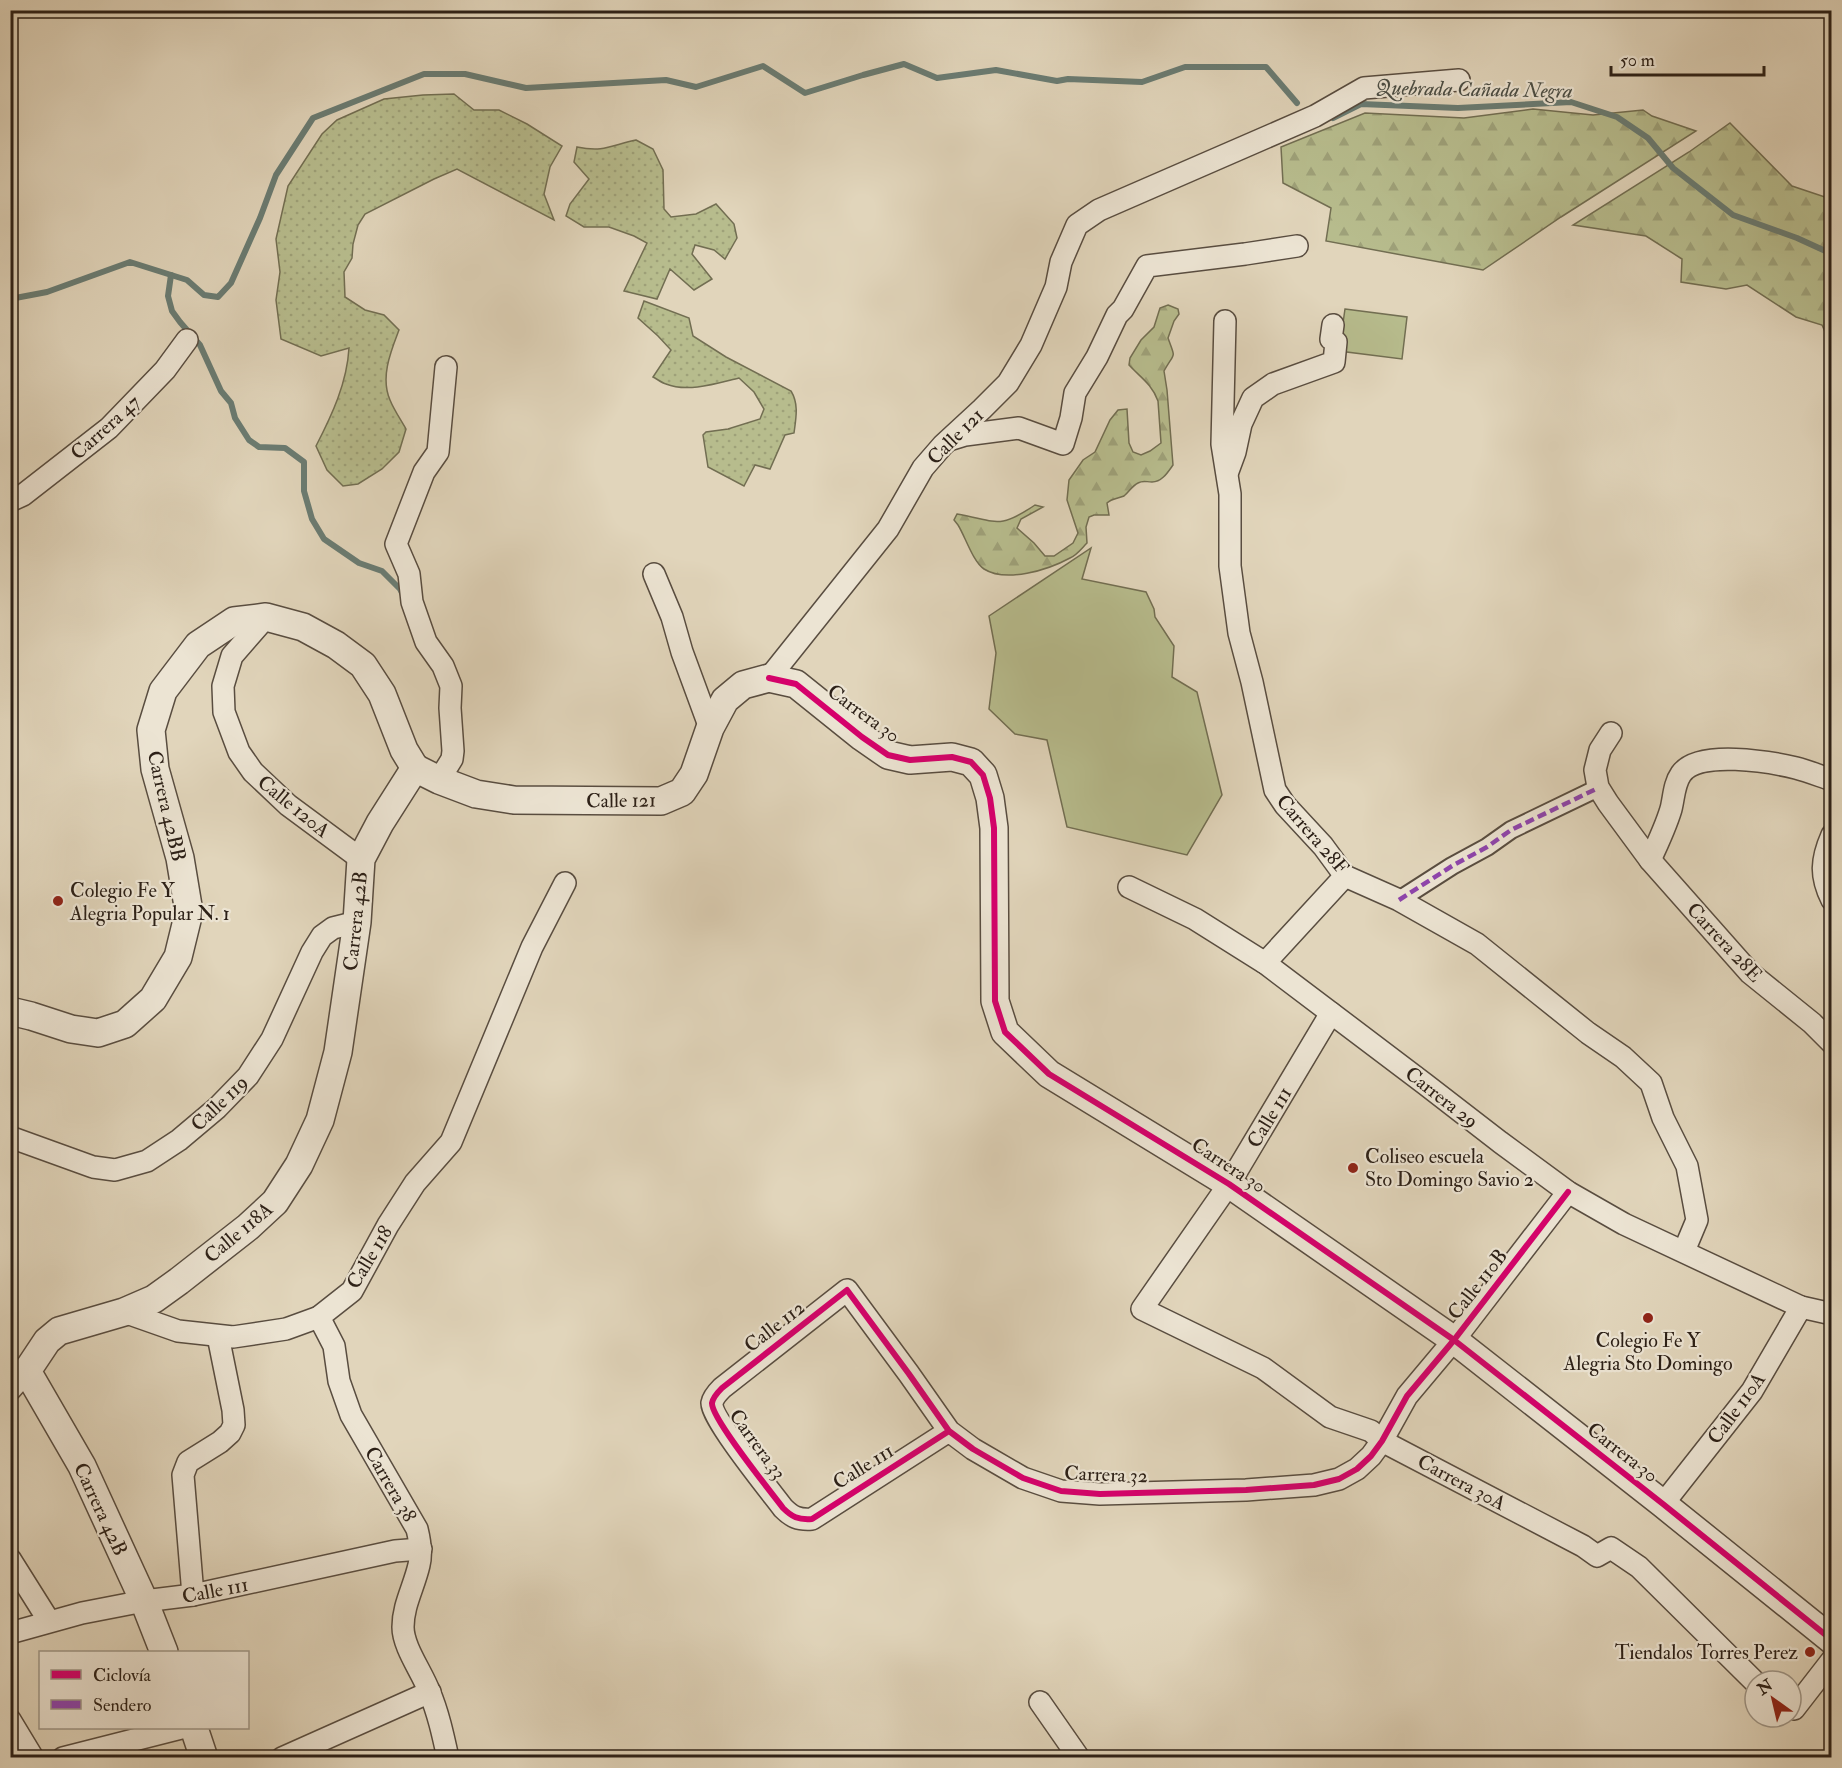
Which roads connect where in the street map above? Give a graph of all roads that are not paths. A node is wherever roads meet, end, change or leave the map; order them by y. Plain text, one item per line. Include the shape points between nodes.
1 (1459, 80) dead end
2 (1297, 246) dead end
3 (1225, 321) dead end
4 (1333, 325) dead end
5 (188, 340) dead end
6 (446, 367) dead end
7 (948, 440) junction
8 (1227, 475) junction
9 (10, 501) edge
10 (654, 574) dead end
11 (266, 618) junction
12 (769, 678) junction
13 (710, 728) junction
14 (1611, 733) dead end
15 (415, 768) junction
16 (439, 780) junction
17 (1832, 780) edge
18 (1598, 787) junction
19 (1832, 835) edge
20 (361, 859) junction
21 (1650, 860) junction
22 (1345, 876) junction
23 (565, 883) dead end
24 (1129, 887) dead end
25 (1399, 900) junction
26 (1832, 900) edge
27 (357, 922) junction
28 (1265, 963) junction
29 (10, 1011) edge
30 (1331, 1012) junction
31 (1832, 1043) edge
32 (320, 1120) joint
33 (10, 1137) edge
34 (1229, 1184) junction
35 (1568, 1191) junction
36 (1684, 1251) junction
37 (847, 1290) joint
38 (1801, 1307) junction
39 (1142, 1309) joint
40 (124, 1312) junction
41 (1832, 1314) edge
42 (319, 1317) junction
43 (218, 1336) junction
44 (1454, 1340) junction
45 (19, 1380) edge
46 (722, 1388) joint
47 (949, 1431) junction
48 (1377, 1448) junction
49 (1663, 1504) junction
50 (792, 1516) joint
51 (421, 1549) junction
52 (10, 1559) edge
53 (193, 1595) junction
54 (144, 1601) junction
55 (49, 1621) junction
56 (10, 1633) edge
57 (1832, 1640) edge
58 (163, 1651) edge
59 (1832, 1660) edge
60 (1743, 1670) edge
61 (430, 1692) junction
62 (1803, 1696) edge
63 (1040, 1702) dead end
64 (10, 1720) edge
65 (177, 1729) edge
66 (194, 1729) edge
67 (33, 1758) edge
68 (63, 1758) edge
69 (204, 1758) edge
70 (282, 1758) edge
71 (447, 1758) edge
72 (1079, 1758) edge

1 - 7 street, Calle 121 via 1364,88 1315,116 1099,210 1077,225 1032,345 1008,383
2 - 7 street via 1147,266 1075,393 1063,444 1018,428
3 - 8 street, Carrera 28F via 1221,444
4 - 8 street via 1334,362 1273,384 1253,398 1240,424
5 - 9 street, Carrera 47 via 109,428
6 - 16 street via 438,452 424,472 396,544 409,574 412,602 426,642 451,686 452,759
7 - 12 street, Calle 121 via 923,468 888,529
8 - 22 street, Carrera 28F via 1230,566 1239,633 1275,790
10 - 13 street
11 - 15 street via 303,627 363,665 382,694
11 - 20 street, Calle 120A via 232,656 223,686 224,712 239,752 253,772 288,805
11 - 29 street, Carrera 42BB via 234,621 198,645 163,691 151,730 155,770 180,858 189,912 178,957 153,999 125,1024 98,1033
12 - 13 street, Calle 121 via 743,685 725,699
12 - 34 street, Carrera 30 via 796,684 888,755 910,760 951,757 971,762 983,776 994,828 995,1001 1005,1032 1049,1074
13 - 16 street, Calle 121 via 694,774 682,792 661,801 514,800 476,794
14 - 18 street via 1600,750 1595,770
15 - 16 street, Calle 121
15 - 20 street, Carrera 42B
17 - 21 street via 1796,768 1744,760 1697,762 1683,771 1676,784 1671,809
18 - 21 street, Carrera 28E
18 - 25 street via 1511,830
19 - 26 street via 1822,860
20 - 27 street, Carrera 42B
21 - 31 street, Carrera 28E via 1750,973
22 - 25 street, Carrera 28F
22 - 28 street
23 - 42 street, Calle 118 via 532,947 451,1142 415,1183 352,1291
24 - 28 street, Carrera 29 via 1195,918
25 - 36 street, Carrera 28F via 1477,944 1651,1083 1687,1166 1697,1220
27 - 32 street, Carrera 42B via 338,1052
27 - 33 street, Calle 119 via 333,928 322,936 272,1039 248,1076 179,1140 147,1161 116,1170 93,1167
28 - 30 street, Carrera 29
30 - 34 street, Calle 111
30 - 35 street, Carrera 29
32 - 40 street, Calle 118A via 299,1165 275,1202 154,1299
34 - 39 street, Calle 111
34 - 44 street, Carrera 30
35 - 36 street, Carrera 29 via 1624,1224
35 - 44 street, Calle 110B
36 - 38 street, Carrera 29
37 - 46 street, Calle 112
37 - 47 street, Carrera 32
38 - 41 street, Carrera 29
38 - 49 street, Calle 110A via 1752,1391
39 - 48 street, Carrera 30A via 1263,1368 1330,1417 1371,1431
40 - 43 street, Calle 118 via 178,1331
40 - 45 street via 59,1331
42 - 43 street, Calle 118 via 286,1329
42 - 51 street, Carrera 38 via 334,1346 339,1381 351,1415 417,1529
43 - 53 street via 234,1425 220,1442 188,1462 183,1475
44 - 48 street, Calle 110B via 1407,1396
44 - 49 street, Carrera 30
45 - 54 street, Carrera 42B via 82,1466
46 - 50 street, Carrera 33 via 712,1404 719,1421
47 - 48 street, Carrera 32 via 1023,1478 1060,1491 1100,1494 1314,1485 1339,1479 1357,1469
47 - 50 street, Calle 111 via 812,1519
48 - 60 street, Carrera 30A via 1554,1530 1598,1556 1611,1548 1639,1567
49 - 57 street, Carrera 30
51 - 53 street, Calle 111 via 395,1551
51 - 61 street, Carrera 38 via 405,1607 403,1630
52 - 55 street
53 - 54 street, Calle 111
54 - 55 street, Calle 111
54 - 58 street, Carrera 42B
55 - 56 street, Calle 111
59 - 62 street
61 - 70 street
61 - 71 street, Carrera 38
63 - 72 street
64 - 67 street
65 - 68 street
66 - 69 street

